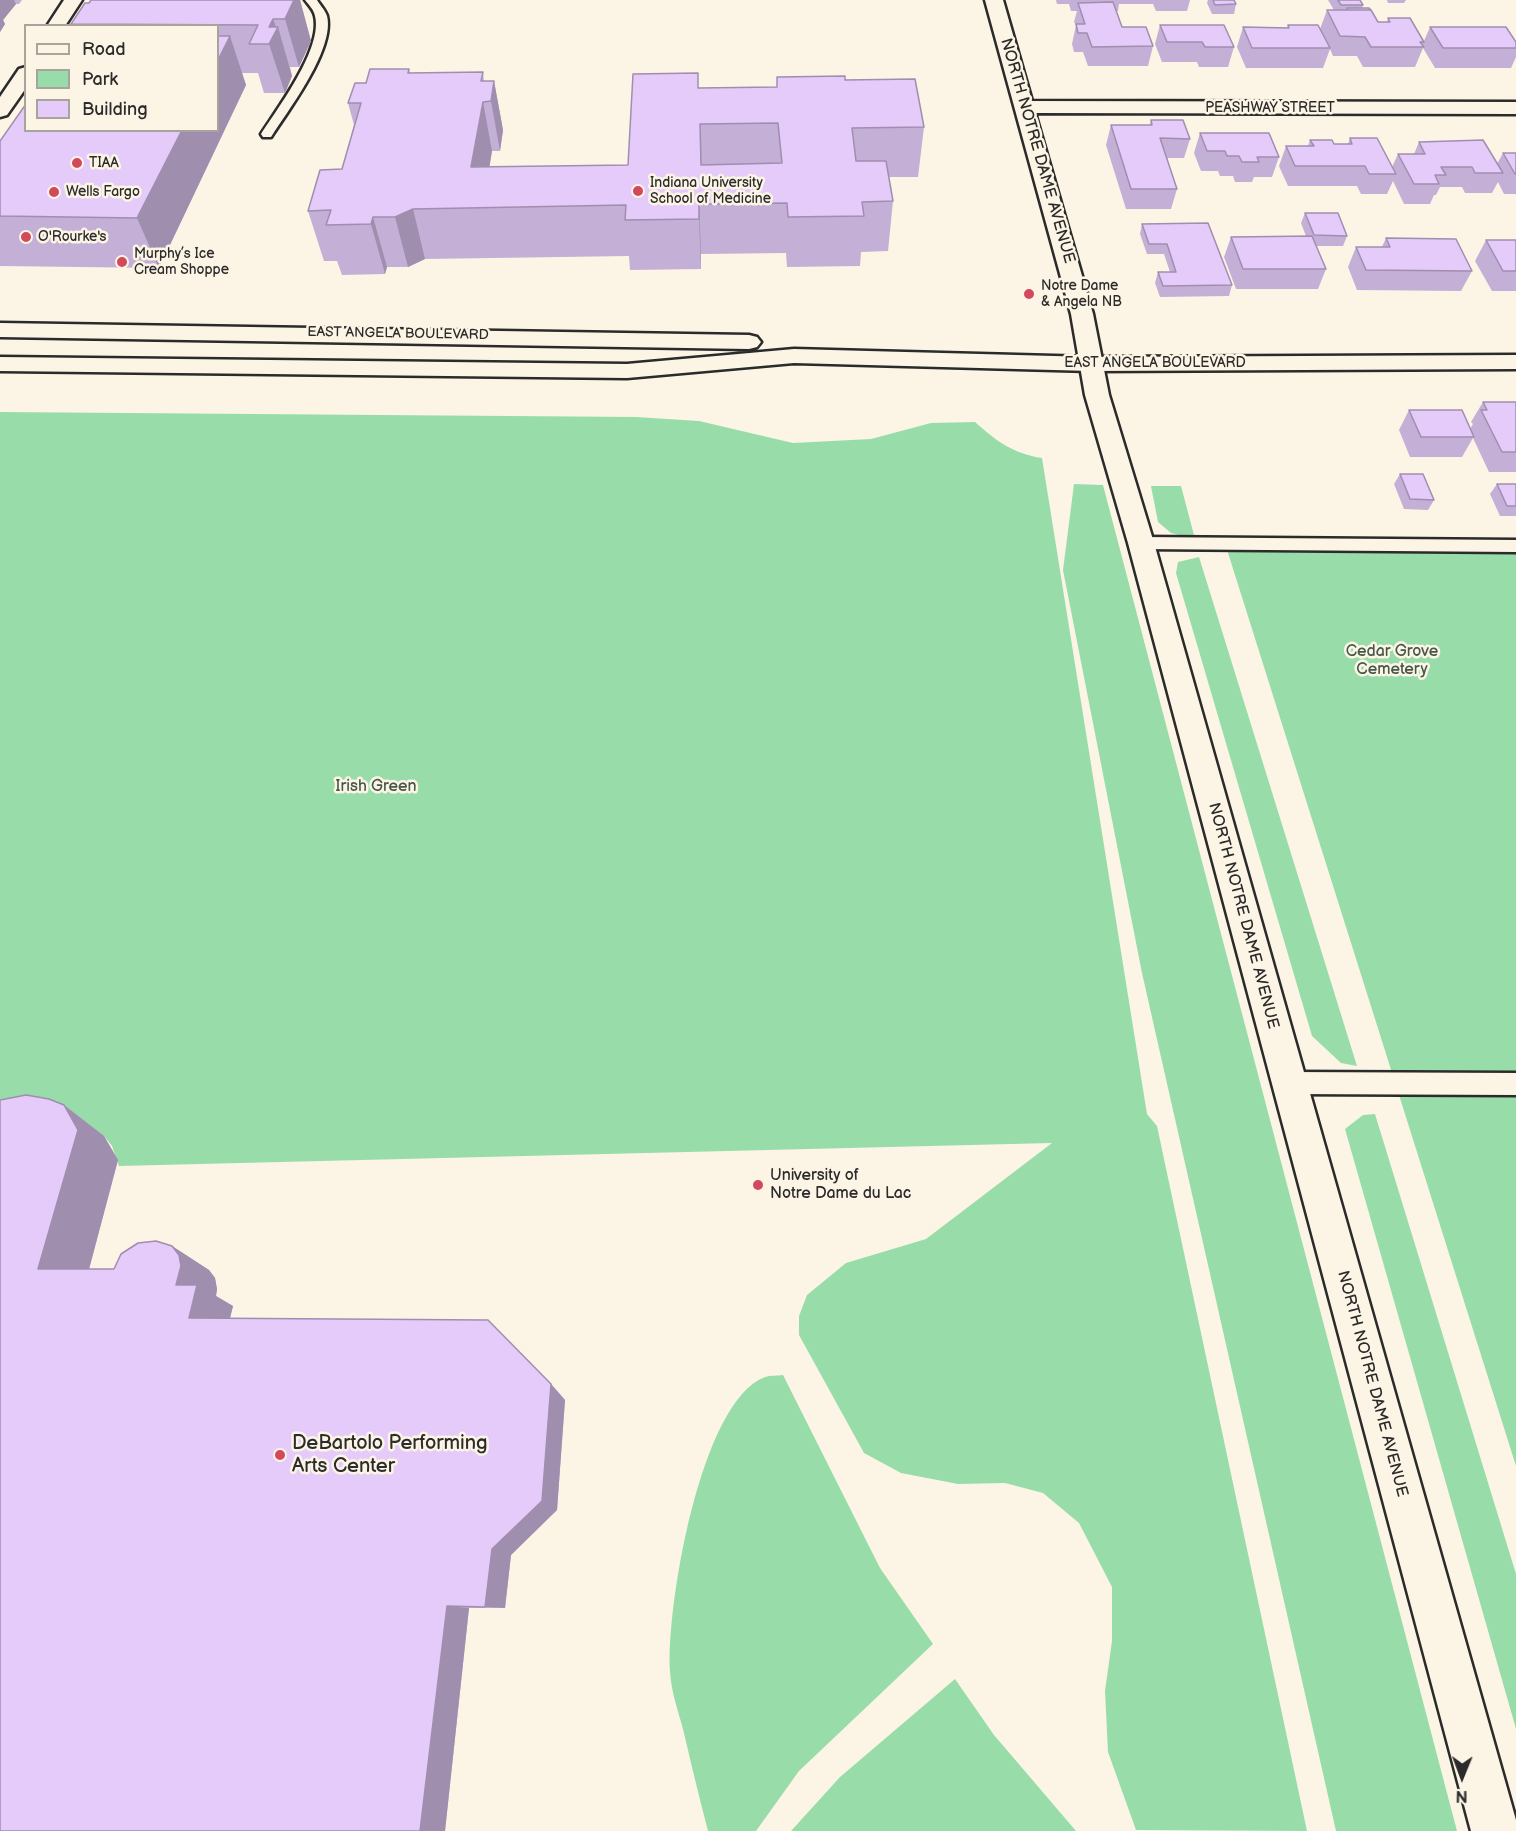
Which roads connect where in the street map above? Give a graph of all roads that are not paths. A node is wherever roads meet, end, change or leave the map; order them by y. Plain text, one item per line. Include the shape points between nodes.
1 (73, 0) edge
2 (311, 0) edge
3 (994, 0) edge
4 (57, 24) edge
5 (24, 76) edge
6 (1024, 107) junction
7 (1516, 108) edge
8 (0, 111) edge
9 (267, 134) dead end
10 (0, 330) edge
11 (794, 356) junction
12 (1516, 362) edge
13 (0, 364) edge
14 (1091, 364) junction
15 (1141, 543) junction
16 (1516, 546) edge
17 (1289, 1083) junction
18 (1516, 1084) edge
19 (1495, 1831) edge

1 - 4 street
2 - 9 lane via 321,16 321,32 295,91
3 - 6 street, NORTH NOTRE DAME AVENUE
5 - 8 street
6 - 7 street, PEASHWAY STREET
6 - 14 street, NORTH NOTRE DAME AVENUE via 1082,314
10 - 11 street, EAST ANGELA BOULEVARD via 750,342
11 - 13 street, EAST ANGELA BOULEVARD via 627,371
11 - 14 street, EAST ANGELA BOULEVARD
12 - 14 street, EAST ANGELA BOULEVARD
14 - 15 street, NORTH NOTRE DAME AVENUE
15 - 16 lane
15 - 17 street, NORTH NOTRE DAME AVENUE
17 - 18 lane
17 - 19 street, NORTH NOTRE DAME AVENUE

